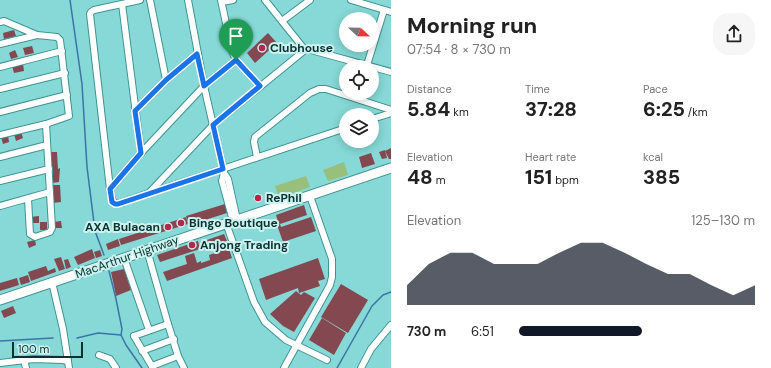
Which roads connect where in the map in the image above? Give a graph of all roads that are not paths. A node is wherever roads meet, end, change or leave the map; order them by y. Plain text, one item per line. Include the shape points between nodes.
1 (140, 0) edge
2 (150, 0) edge
3 (188, 0) edge
4 (233, 0) edge
5 (265, 0) edge
6 (310, 0) edge
7 (351, 0) edge
8 (222, 1) edge
9 (122, 4) junction
10 (384, 10) junction
11 (391, 12) edge
12 (282, 21) junction
13 (0, 22) edge
14 (37, 35) junction
15 (0, 44) edge
16 (305, 50) junction
17 (62, 52) junction
18 (197, 54) junction
19 (236, 60) junction
20 (348, 60) edge
21 (369, 60) edge
22 (0, 67) edge
23 (379, 68) edge
24 (391, 72) edge
25 (64, 73) junction
26 (166, 80) junction
27 (204, 86) junction
28 (260, 86) junction
29 (0, 90) edge
30 (68, 95) junction
31 (135, 111) junction
32 (391, 111) edge
33 (0, 112) edge
34 (379, 116) edge
35 (46, 124) junction
36 (213, 125) junction
37 (339, 130) edge
38 (0, 135) edge
39 (47, 145) junction
40 (141, 153) junction
41 (0, 157) edge
42 (257, 157) junction
43 (391, 168) edge
44 (49, 169) junction
45 (223, 171) junction
46 (0, 181) edge
47 (110, 189) junction
48 (50, 192) junction
49 (149, 193) junction
50 (310, 196) junction
51 (28, 199) junction
52 (0, 206) edge
53 (232, 221) junction
54 (148, 250) junction
55 (124, 258) junction
56 (52, 282) junction
57 (0, 300) edge
58 (168, 324) junction
59 (391, 325) edge
60 (149, 330) junction
61 (174, 339) junction
62 (296, 344) junction
63 (142, 351) junction
64 (99, 355) dead end
65 (178, 356) junction
66 (24, 360) junction
67 (327, 360) dead end
68 (68, 361) junction
69 (0, 363) edge
70 (114, 366) edge
71 (153, 367) edge
72 (26, 368) edge
73 (70, 368) edge
74 (184, 368) edge
75 (284, 368) edge
76 (361, 368) edge

1 - 9 street
2 - 26 street
3 - 18 street
4 - 8 street
5 - 12 street
6 - 12 street
7 - 10 street
8 - 19 street
9 - 31 street
9 - 47 street via 94,10 90,14
10 - 11 street
10 - 21 street
12 - 16 street
13 - 14 street via 4,21
14 - 15 street
14 - 17 street via 57,37
16 - 20 street
16 - 28 street
17 - 22 street
17 - 25 street
18 - 26 street
18 - 27 street
19 - 27 street
19 - 28 street
23 - 24 street
25 - 29 street
25 - 30 street
26 - 31 street
27 - 36 street
27 - 40 street
28 - 36 street
30 - 33 street
30 - 35 street via 69,116
31 - 40 street
32 - 34 street
32 - 42 street via 326,89 315,91 255,137
35 - 38 street
35 - 39 street
36 - 45 street
36 - 49 street
37 - 42 street
39 - 41 street
39 - 44 street
40 - 47 street
42 - 45 street
43 - 50 highway, MacArthur Highway
44 - 46 street
44 - 48 street
45 - 49 street
45 - 53 street via 222,181
47 - 49 street via 112,202 115,204
48 - 51 street
48 - 51 street via 52,230 38,237 32,237 30,232
50 - 53 highway, MacArthur Highway
50 - 62 street via 332,259 332,277 330,285
51 - 52 street
53 - 54 highway, MacArthur Highway
53 - 62 street via 259,312 265,322 279,335
54 - 55 highway, MacArthur Highway
54 - 58 street
55 - 56 highway, MacArthur Highway
55 - 60 street
56 - 57 highway, MacArthur Highway
56 - 68 street via 64,329
58 - 60 street
58 - 61 street
59 - 76 street via 371,349
60 - 63 street via 134,336
61 - 63 street
61 - 65 street
62 - 67 street
62 - 75 street
63 - 71 street
64 - 70 street via 110,359
65 - 71 street
65 - 74 street
66 - 68 street
66 - 69 street
66 - 72 street
68 - 73 street

